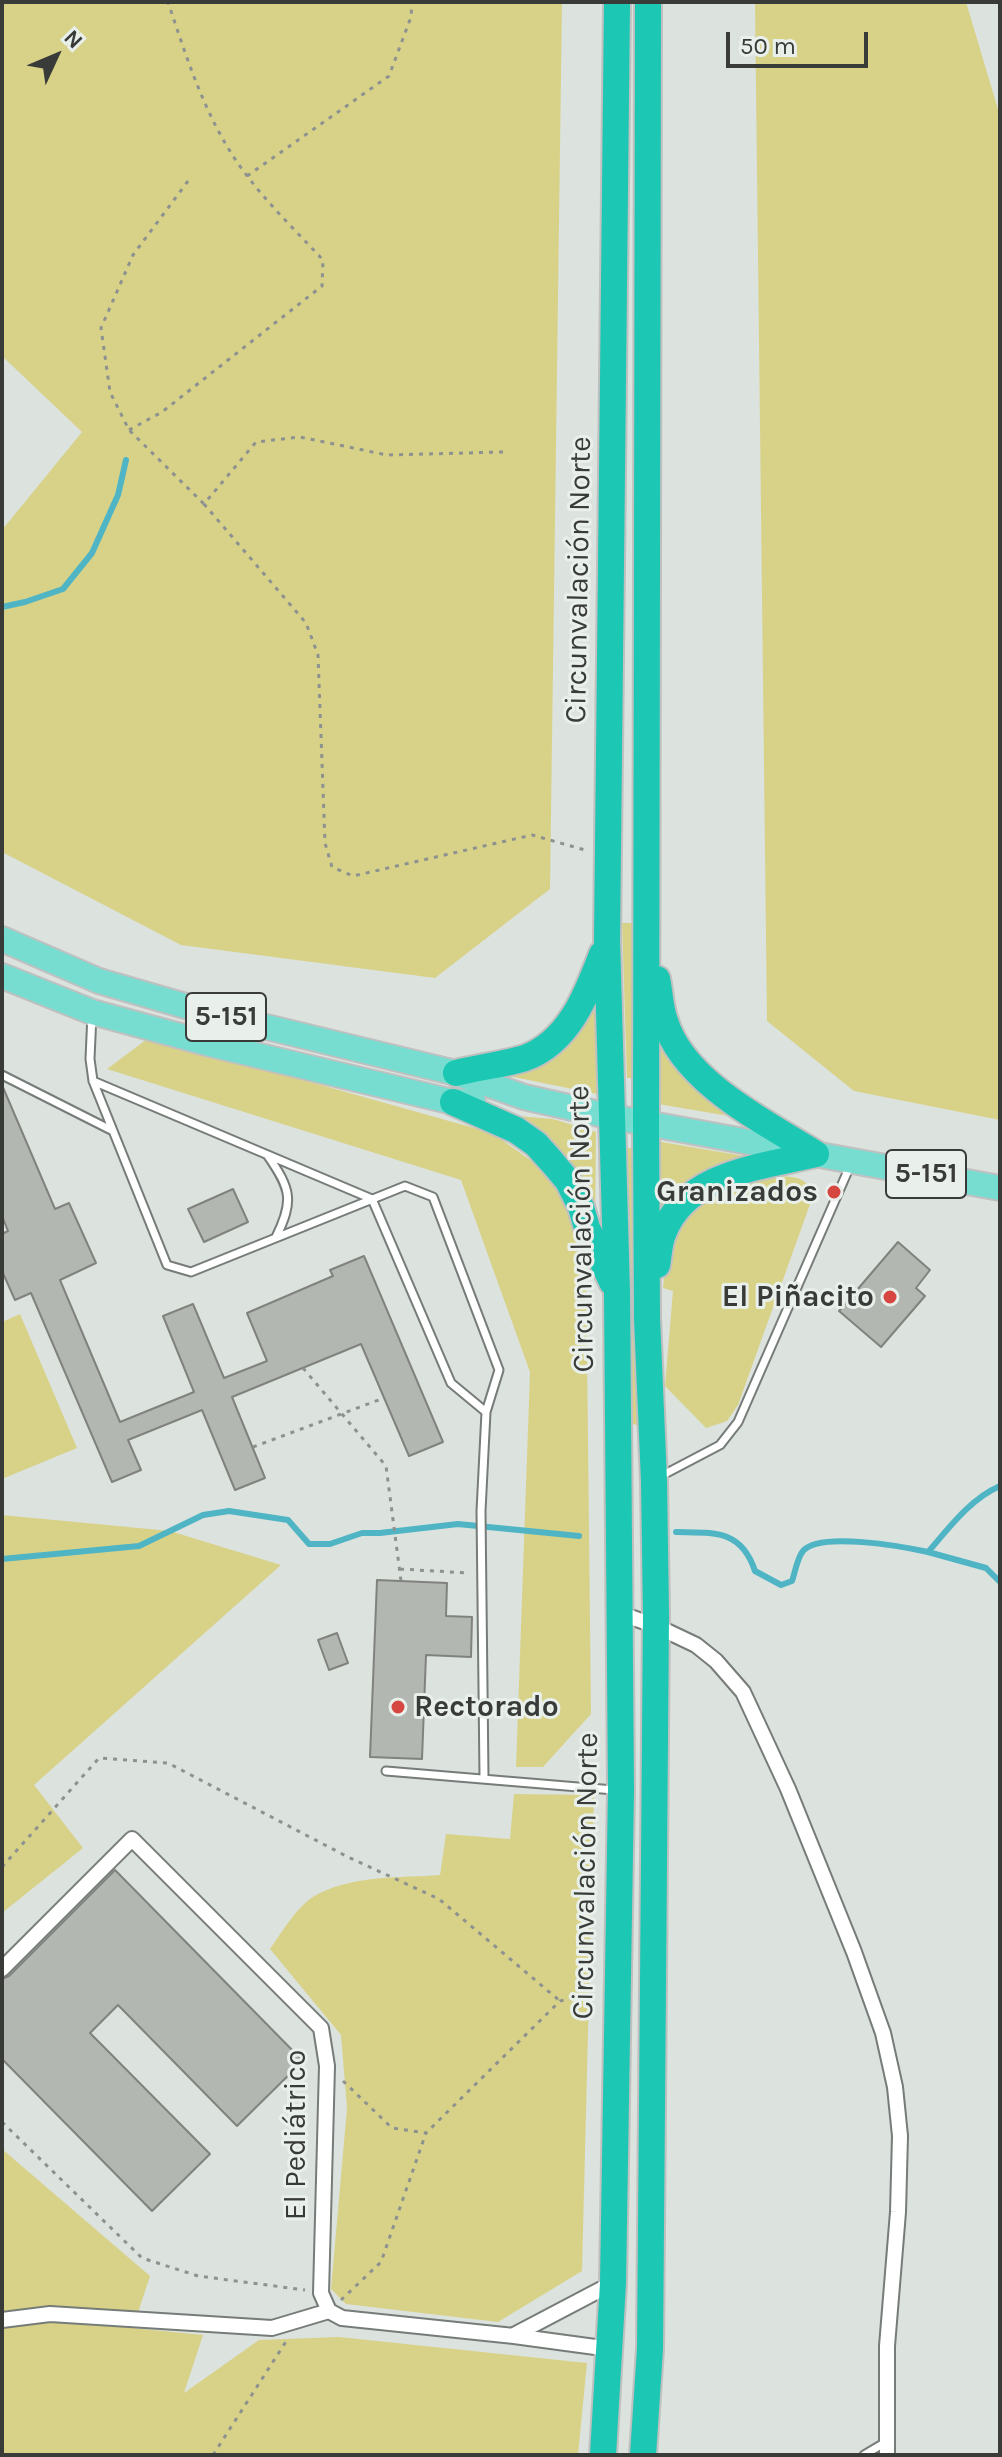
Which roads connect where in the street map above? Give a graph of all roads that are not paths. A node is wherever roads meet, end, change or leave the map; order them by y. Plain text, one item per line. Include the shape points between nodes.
1 (617, 2) edge
2 (648, 2) edge
3 (644, 899) junction
4 (2, 939) edge
5 (607, 940) junction
6 (2, 976) edge
7 (99, 981) junction
8 (92, 1012) junction
9 (456, 1073) junction
10 (2, 1075) edge
11 (93, 1081) junction
12 (524, 1097) junction
13 (453, 1102) junction
14 (613, 1117) junction
15 (646, 1122) junction
16 (113, 1131) junction
17 (816, 1154) junction
18 (267, 1155) junction
19 (852, 1161) junction
20 (1000, 1188) edge
21 (372, 1199) junction
22 (276, 1237) junction
23 (617, 1292) junction
24 (647, 1318) junction
25 (486, 1412) junction
26 (636, 1487) junction
27 (619, 1613) junction
28 (656, 1626) junction
29 (386, 1771) dead end
30 (484, 1777) junction
31 (621, 1790) junction
32 (655, 1791) junction
33 (2, 1969) edge
34 (613, 2283) junction
35 (329, 2311) junction
36 (651, 2311) junction
37 (2, 2320) edge
38 (514, 2336) junction
39 (610, 2349) junction
40 (648, 2378) junction
41 (888, 2448) edge
42 (603, 2455) edge
43 (643, 2455) edge
44 (864, 2455) edge

1 - 5 highway, Circunvalación Norte
2 - 3 highway, Circunvalación Norte
3 - 15 highway, Circunvalación Norte
3 - 17 highway via 665,1023 686,1060 715,1090
4 - 7 main road, 5-151
5 - 9 highway via 573,1019 552,1042 526,1057
5 - 14 highway, Circunvalación Norte
6 - 8 main road, 5-151
7 - 8 main road
7 - 9 main road, 5-151
8 - 11 lane
8 - 13 main road, 5-151
9 - 12 main road, 5-151
10 - 16 lane
11 - 16 lane
11 - 18 lane
12 - 13 main road, 5-151
12 - 14 main road, 5-151
13 - 23 highway via 516,1130 552,1162 568,1181
14 - 15 main road, 5-151
14 - 23 highway, Circunvalación Norte
15 - 17 main road, 5-151
15 - 24 highway, Circunvalación Norte
16 - 22 lane via 167,1265 191,1272
17 - 19 main road, 5-151
17 - 24 highway via 707,1183 683,1203 662,1235
18 - 21 lane
18 - 22 lane via 288,1198 288,1214
19 - 20 main road, 5-151
19 - 26 lane via 738,1422 720,1445
21 - 22 lane
21 - 25 lane via 451,1383
21 - 25 lane via 405,1186 433,1197 499,1370
23 - 26 highway, Circunvalación Norte
24 - 26 highway, Circunvalación Norte
25 - 30 lane via 480,1532
26 - 27 highway, Circunvalación Norte
26 - 28 highway, Circunvalación Norte
27 - 28 street
27 - 31 highway, Circunvalación Norte
28 - 32 highway, Circunvalación Norte
28 - 41 street via 706,1652 743,1692 788,1789 883,2033 900,2136 887,2346
29 - 30 lane
30 - 31 lane
31 - 32 highway
31 - 34 highway, Circunvalación Norte
32 - 36 highway, Circunvalación Norte
33 - 35 street, El Pediátrico via 132,1839 321,2028 327,2066 321,2293
34 - 38 street
34 - 39 highway, Circunvalación Norte
35 - 37 street via 272,2328 50,2314
35 - 38 street via 342,2318
36 - 39 highway
36 - 40 highway, Circunvalación Norte
38 - 39 street
39 - 40 highway
39 - 42 highway, Circunvalación Norte
40 - 43 highway, Circunvalación Norte
41 - 44 lane

